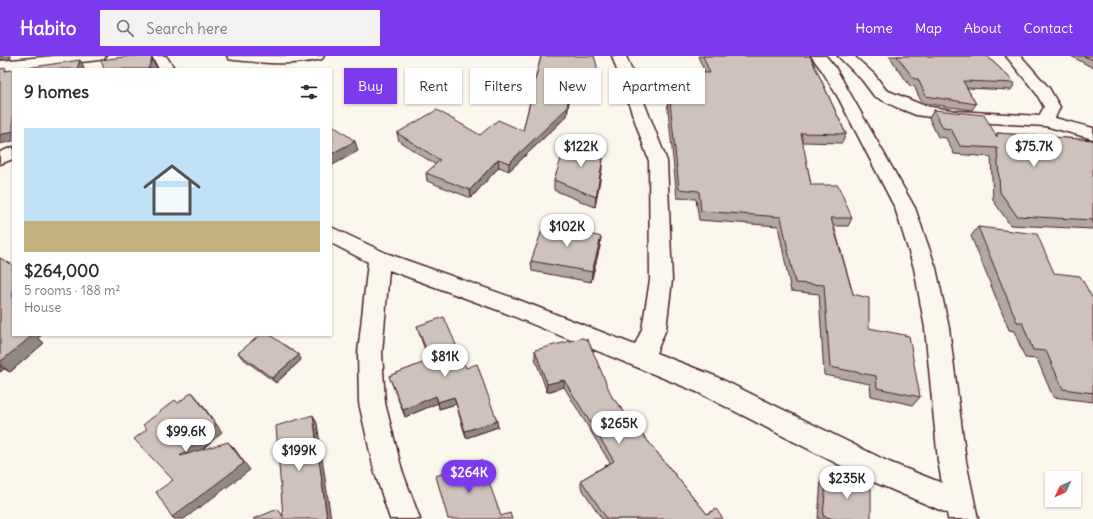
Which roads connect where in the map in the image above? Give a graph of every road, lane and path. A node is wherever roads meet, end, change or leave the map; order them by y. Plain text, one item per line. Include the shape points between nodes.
1 (99, 56) edge
2 (234, 56) edge
3 (317, 56) edge
4 (619, 56) edge
5 (818, 56) edge
6 (845, 56) edge
7 (1013, 56) edge
8 (76, 57) edge
9 (0, 66) edge
10 (1045, 121) junction
11 (1093, 134) edge
12 (12, 153) edge
13 (0, 158) edge
14 (332, 234) edge
15 (379, 258) junction
16 (642, 357) junction
17 (962, 511) edge
18 (404, 519) edge

1 - 8 street
2 - 3 street via 286,60
4 - 16 street via 658,160 661,280 654,329
5 - 17 street via 830,70 847,99 905,208 925,268 937,328 952,461
6 - 10 street via 868,77 880,93 922,111 957,116
7 - 10 street via 1043,91 1052,107
8 - 9 street
10 - 11 street
12 - 13 street
14 - 15 street
15 - 16 street
15 - 18 street via 370,353 372,403 388,470
16 - 17 street via 706,384

